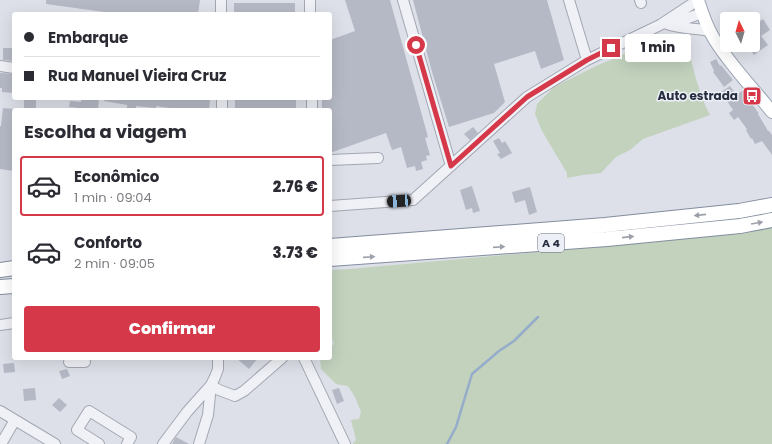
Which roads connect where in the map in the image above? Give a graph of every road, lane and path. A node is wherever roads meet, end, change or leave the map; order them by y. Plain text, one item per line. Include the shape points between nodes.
1 (221, 0) edge
2 (310, 0) edge
3 (403, 0) edge
4 (569, 0) edge
5 (698, 0) edge
6 (222, 12) edge
7 (310, 12) edge
8 (702, 13) junction
9 (663, 25) junction
10 (710, 31) junction
11 (587, 60) junction
12 (0, 66) edge
13 (12, 68) edge
14 (772, 112) edge
15 (378, 158) dead end
16 (332, 160) edge
17 (451, 166) junction
18 (332, 206) edge
19 (772, 206) edge
20 (772, 220) edge
21 (332, 246) edge
22 (332, 259) edge
23 (12, 268) edge
24 (0, 270) edge
25 (12, 286) edge
26 (0, 287) edge
27 (12, 323) edge
28 (0, 325) edge
29 (84, 360) edge
30 (218, 360) edge
31 (280, 360) edge
32 (305, 360) edge
33 (69, 362) dead end
34 (211, 385) junction
35 (0, 411) edge
36 (15, 420) junction
37 (1, 444) edge
38 (55, 444) edge
39 (99, 444) edge
40 (127, 444) edge
41 (163, 444) edge
42 (199, 444) edge
43 (345, 444) edge

1 - 6 street
2 - 7 street
3 - 17 street
4 - 11 street
5 - 8 main road
5 - 9 street
8 - 9 street
8 - 10 main road
9 - 10 street
9 - 11 street
10 - 14 main road via 736,71
11 - 17 street via 527,97
12 - 13 street
15 - 16 street
17 - 18 street via 413,200
19 -> 21 highway, A 4 via 605,225
22 -> 20 highway, A 4 via 615,238 740,226
23 - 24 highway
25 - 26 highway
27 - 28 street
29 - 33 street via 85,362
30 - 34 street via 218,369
31 - 34 street via 244,391 234,396
32 - 43 street
34 - 41 street
34 - 42 street via 208,415
35 - 36 street
36 - 37 street
36 - 38 street
39 - 40 street via 77,430 89,411 131,437

